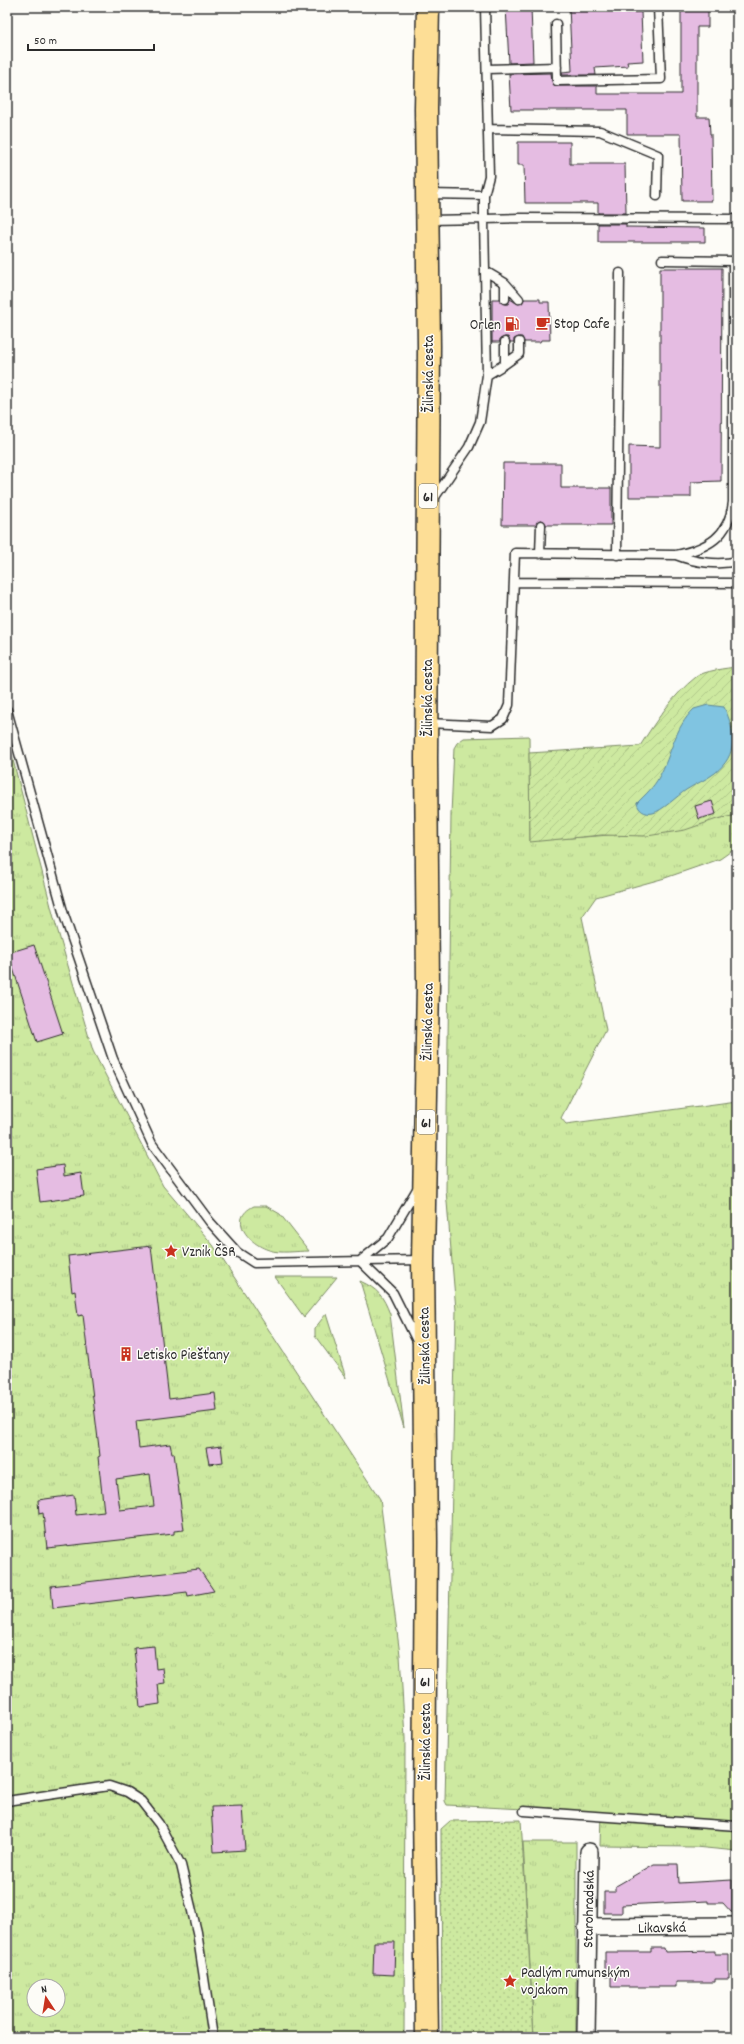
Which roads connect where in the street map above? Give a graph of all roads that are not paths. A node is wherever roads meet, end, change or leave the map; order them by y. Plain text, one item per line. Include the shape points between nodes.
1 (428, 7) edge
2 (485, 7) edge
3 (658, 7) edge
4 (556, 24) dead end
5 (557, 66) junction
6 (487, 69) junction
7 (488, 129) junction
8 (427, 194) junction
9 (484, 195) junction
10 (657, 196) dead end
11 (484, 219) junction
12 (737, 219) edge
13 (426, 220) junction
14 (662, 260) dead end
15 (485, 270) junction
16 (620, 273) dead end
17 (505, 283) junction
18 (505, 299) dead end
19 (519, 299) dead end
20 (735, 307) edge
21 (505, 342) dead end
22 (519, 342) dead end
23 (505, 364) junction
24 (735, 372) edge
25 (487, 375) junction
26 (428, 507) junction
27 (540, 525) dead end
28 (540, 554) junction
29 (676, 554) junction
30 (617, 555) junction
31 (737, 561) edge
32 (514, 582) junction
33 (737, 583) edge
34 (7, 710) edge
35 (427, 723) junction
36 (425, 1175) junction
37 (423, 1260) junction
38 (360, 1261) junction
39 (424, 1357) junction
40 (7, 1801) edge
41 (524, 1811) dead end
42 (737, 1826) edge
43 (589, 1852) dead end
44 (737, 1926) edge
45 (587, 1927) junction
46 (214, 2037) edge
47 (428, 2037) edge
48 (586, 2037) edge

1 - 8 main road, Žilinská cesta / 61
2 - 6 lane
3 - 5 lane via 661,78 557,81
4 - 5 lane
5 - 6 lane
6 - 7 lane
7 - 9 lane via 489,176
7 - 10 lane via 600,131 658,155
8 - 9 lane
8 - 13 main road, Žilinská cesta / 61
9 - 11 lane
11 - 12 lane
11 - 13 lane
11 - 15 lane
13 - 26 main road, Žilinská cesta / 61 via 429,346
14 - 20 lane via 732,261
15 - 17 lane
15 - 25 lane
16 - 30 lane
17 - 18 lane
17 - 19 lane
20 - 24 lane
21 - 23 lane
22 - 23 lane via 519,354
23 - 25 lane
24 - 29 lane via 733,502 729,523 724,532 697,550
25 - 26 lane via 480,422 470,448
26 - 35 main road, Žilinská cesta / 61
27 - 28 lane
28 - 30 lane
28 - 32 lane via 515,553
29 - 30 lane
29 - 31 lane via 690,560 713,563
32 - 33 lane
32 - 35 lane via 509,704 503,719 492,726
34 - 38 lane via 64,915 113,1059 152,1144 210,1222 237,1252 254,1263
35 - 36 main road, Žilinská cesta / 61 via 428,984
36 - 37 main road, Žilinská cesta / 61
36 - 38 lane via 388,1238
37 - 38 lane
37 - 39 main road, Žilinská cesta / 61
38 - 39 lane via 393,1293
39 - 47 main road, Žilinská cesta / 61 via 424,1810
40 - 46 lane via 109,1786 127,1792 141,1801 160,1824 181,1865 197,1932
41 - 42 lane
43 - 45 street, Starohradská
44 - 45 street, Likavská
45 - 48 street, Starohradská

